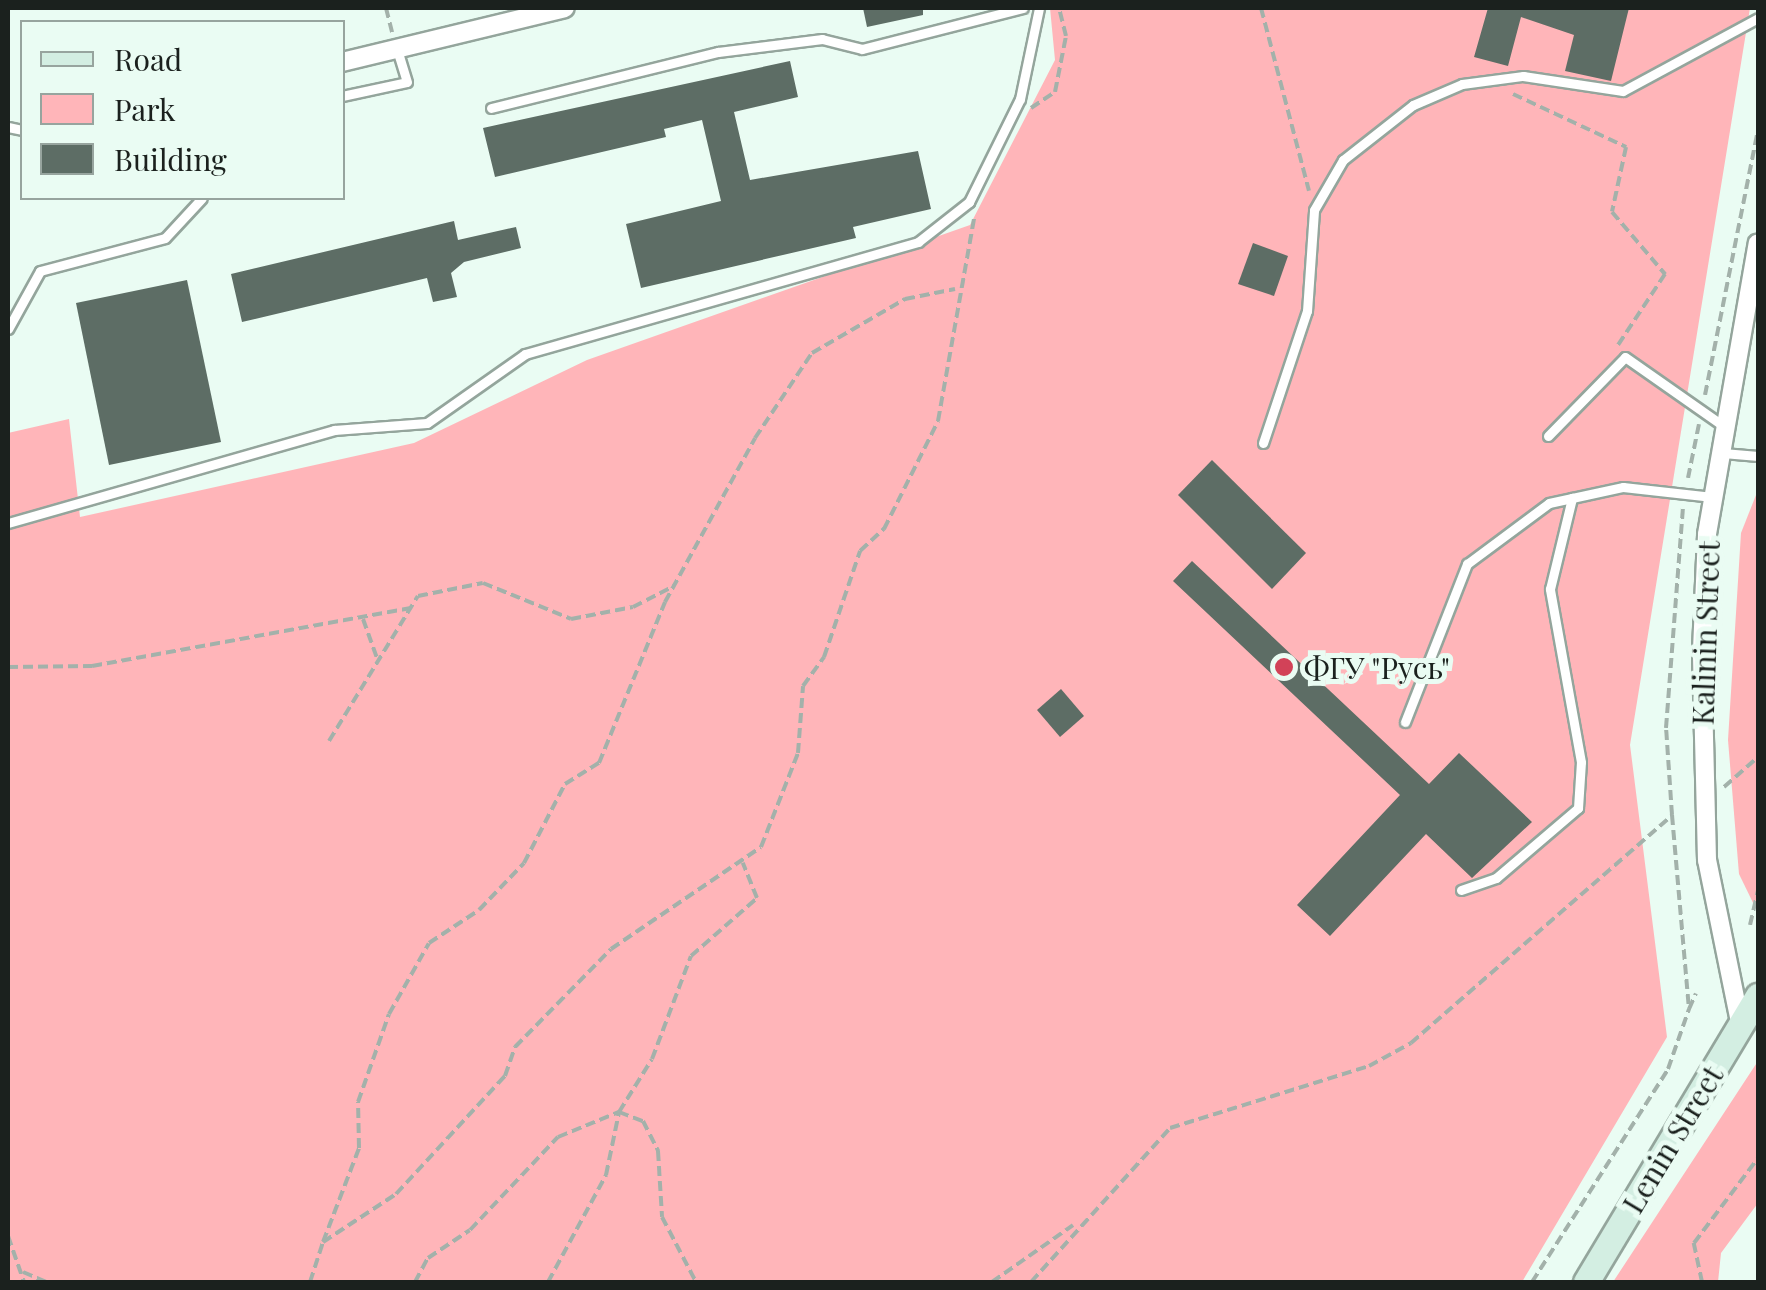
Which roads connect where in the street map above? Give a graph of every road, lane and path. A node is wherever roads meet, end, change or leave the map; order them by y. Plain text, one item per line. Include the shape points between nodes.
1 (386, 8) edge
2 (565, 8) edge
3 (1023, 8) edge
4 (1039, 8) edge
5 (1060, 8) edge
6 (1261, 8) edge
7 (1758, 18) edge
8 (396, 47) junction
9 (345, 61) edge
10 (1486, 80) junction
11 (345, 95) edge
12 (491, 108) dead end
13 (1021, 126) dead end
14 (1758, 130) edge
15 (200, 200) edge
16 (978, 209) dead end
17 (1314, 210) junction
18 (1758, 243) edge
19 (956, 289) junction
20 (8, 328) edge
21 (1625, 357) junction
22 (1702, 410) junction
23 (1724, 427) junction
24 (1548, 436) dead end
25 (1263, 443) dead end
26 (1720, 453) junction
27 (1758, 456) edge
28 (1684, 494) junction
29 (1712, 497) junction
30 (1572, 498) junction
31 (8, 524) edge
32 (674, 586) junction
33 (410, 608) junction
34 (362, 616) junction
35 (378, 661) junction
36 (8, 668) edge
37 (1405, 722) dead end
38 (328, 741) dead end
39 (1758, 757) edge
40 (1721, 789) dead end
41 (1672, 815) junction
42 (743, 863) junction
43 (1758, 889) edge
44 (1461, 890) dead end
45 (1750, 926) dead end
46 (1696, 993) dead end
47 (1758, 996) edge
48 (1689, 1009) junction
49 (1740, 1022) junction
50 (619, 1112) junction
51 (1758, 1158) edge
52 (1077, 1222) junction
53 (8, 1236) edge
54 (324, 1242) junction
55 (22, 1272) junction
56 (24, 1282) edge
57 (46, 1282) edge
58 (310, 1282) edge
59 (416, 1282) edge
60 (548, 1282) edge
61 (696, 1282) edge
62 (992, 1282) edge
63 (1031, 1282) edge
64 (1532, 1282) edge
65 (1586, 1282) edge
66 (1702, 1282) edge

1 - 8 path
2 - 8 street
3 - 12 lane via 862,48 822,39 718,52
4 - 31 lane via 1020,99 968,202 918,242 525,354 426,423 334,430
5 - 13 path via 1066,36 1055,92
6 - 17 path
7 - 10 lane via 1624,90 1523,76
8 - 9 street
8 - 11 lane via 407,82
10 - 17 lane via 1413,104 1343,160
10 - 21 path via 1626,147 1612,212 1665,274 1618,346
14 - 22 path
15 - 20 lane via 166,238 40,271
16 - 19 path
17 - 25 lane via 1307,311
18 - 23 street, Kalinin Street
19 - 32 path via 906,299 812,353
19 - 42 path via 938,421 884,529 860,551 824,657 803,686 798,752 760,847
21 - 22 lane
21 - 24 lane
22 - 23 lane
22 - 28 path
23 - 26 street, Kalinin Street
26 - 27 lane
26 - 29 street, Kalinin Street
28 - 29 lane
28 - 30 lane via 1623,487
28 - 41 path via 1666,728
29 - 49 street, Kalinin Street via 1702,768 1722,963
30 - 37 lane via 1550,503 1466,564
30 - 44 lane via 1550,589 1581,762 1578,808 1496,878
32 - 33 path via 633,607 570,619 483,583 418,596
32 - 54 path via 600,763 565,784 502,886 428,942 390,1014 358,1102 359,1148
33 - 34 path
33 - 35 path
34 - 35 path
34 - 36 path via 92,666
35 - 38 path
39 - 40 path
41 - 48 path
41 - 52 path via 1411,1043 1369,1066 1170,1128
42 - 50 path via 757,898 691,956 652,1059
42 - 54 path via 681,894 611,949 514,1047 505,1076 396,1194
43 - 45 path
46 - 48 path
47 - 49 main road, Lenin Street
48 - 64 path via 1668,1070
49 - 65 main road, Lenin Street
50 - 59 path via 558,1138 470,1230 428,1258
50 - 60 path via 606,1175
50 - 61 path via 643,1122 658,1151 662,1217
51 - 66 path via 1694,1243
52 - 62 path
52 - 63 path
53 - 55 path
54 - 58 path
55 - 56 path
55 - 57 path

